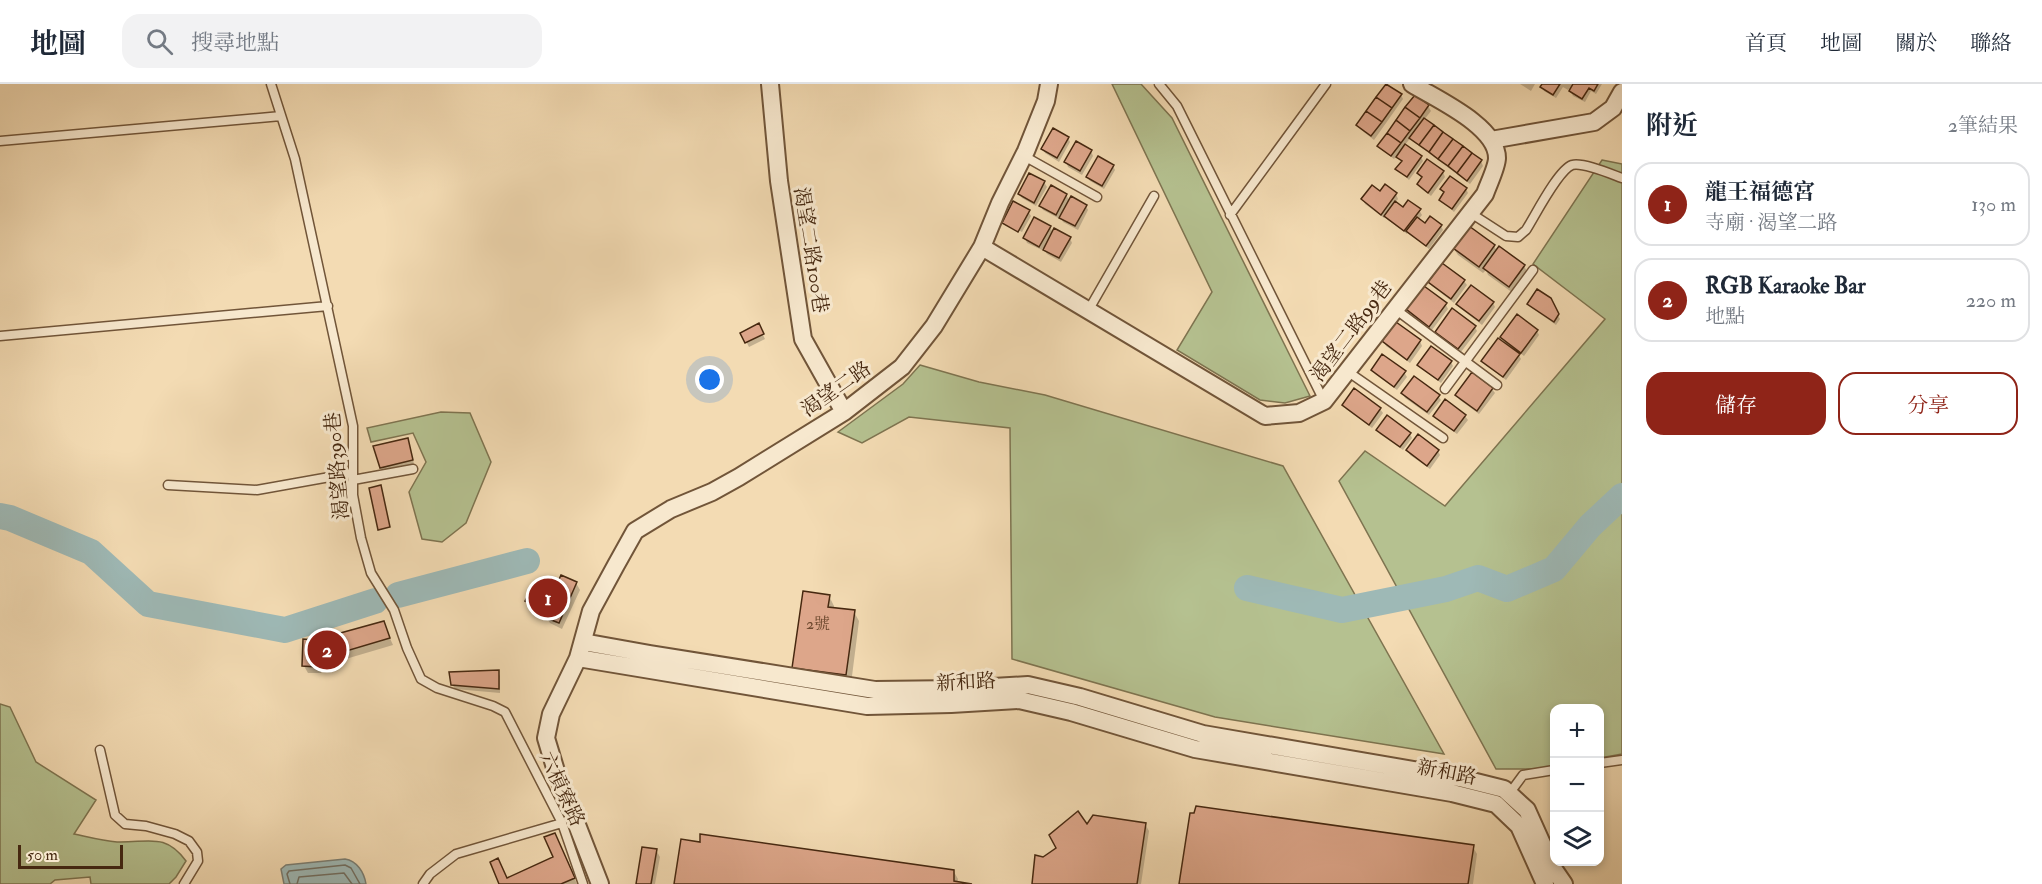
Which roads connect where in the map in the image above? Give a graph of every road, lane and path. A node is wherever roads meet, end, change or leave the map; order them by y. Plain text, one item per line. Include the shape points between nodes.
1 (271, 84) edge
2 (770, 84) edge
3 (1048, 84) edge
4 (1158, 84) edge
5 (1326, 84) edge
6 (1412, 84) edge
7 (1622, 92) edge
8 (281, 116) junction
9 (1491, 140) junction
10 (0, 141) edge
11 (1024, 156) junction
12 (1622, 178) edge
13 (1154, 196) dead end
14 (1097, 197) dead end
15 (1469, 212) junction
16 (1230, 215) junction
17 (982, 247) junction
18 (1533, 270) dead end
19 (328, 306) junction
20 (1395, 309) junction
21 (1088, 311) junction
22 (0, 336) edge
23 (1466, 362) junction
24 (1347, 371) junction
25 (1497, 385) dead end
26 (1445, 389) dead end
27 (1324, 401) junction
28 (844, 412) junction
29 (1443, 438) dead end
30 (412, 469) dead end
31 (352, 476) junction
32 (168, 485) dead end
33 (580, 650) junction
34 (505, 712) joint
35 (100, 750) dead end
36 (1622, 760) edge
37 (1604, 762) edge
38 (1550, 771) edge
39 (1509, 794) junction
40 (562, 823) junction
41 (184, 884) edge
42 (423, 884) edge
43 (583, 884) edge
44 (600, 884) edge
45 (1545, 884) edge
46 (1564, 884) edge

1 - 8 lane, 渴望路390巷
2 - 28 street, 渴望二路100巷 via 778,181 803,339
3 - 11 street, 渴望二路 via 1046,101
4 - 16 lane via 1177,106
5 - 16 lane
6 - 9 street via 1479,126
7 - 9 street via 1613,108 1594,122
8 - 10 lane
8 - 19 lane, 渴望路390巷 via 295,159
9 - 15 street, 渴望二路99巷 via 1497,158 1485,194
11 - 14 lane
11 - 17 street, 渴望二路
12 - 15 lane via 1580,164 1570,165 1518,237 1506,236
13 - 21 lane
15 - 20 street, 渴望二路99巷
16 - 27 lane
17 - 21 street, 渴望二路99巷
17 - 28 street, 渴望二路 via 934,326 902,367
18 - 23 lane
19 - 22 lane
19 - 31 lane, 渴望路390巷 via 353,426
20 - 23 lane
20 - 24 street, 渴望二路99巷
21 - 27 street, 渴望二路99巷 via 1265,416 1299,413
23 - 25 lane
23 - 26 lane
24 - 27 street, 渴望二路99巷
24 - 29 lane
28 - 33 street, 渴望二路 via 739,477 635,531 591,611
30 - 31 lane
31 - 32 lane via 257,490
31 - 34 lane, 渴望路390巷 via 361,538 371,573 394,610 421,679
33 - 39 street, 新和路 via 660,656 875,690 1028,685 1203,734 1460,778 1504,789
33 - 44 street via 551,714 546,738
33 - 45 street, 新和路 via 867,706 1019,700 1195,749 1452,793 1496,804 1519,826
34 - 40 lane, 六槓寮路
35 - 41 lane via 115,815 125,824 175,834 189,841 198,852 198,861
36 - 37 lane
38 - 39 lane via 1523,775
39 - 46 street, 新和路 via 1527,810
40 - 42 lane via 456,854
40 - 43 lane, 六槓寮路

